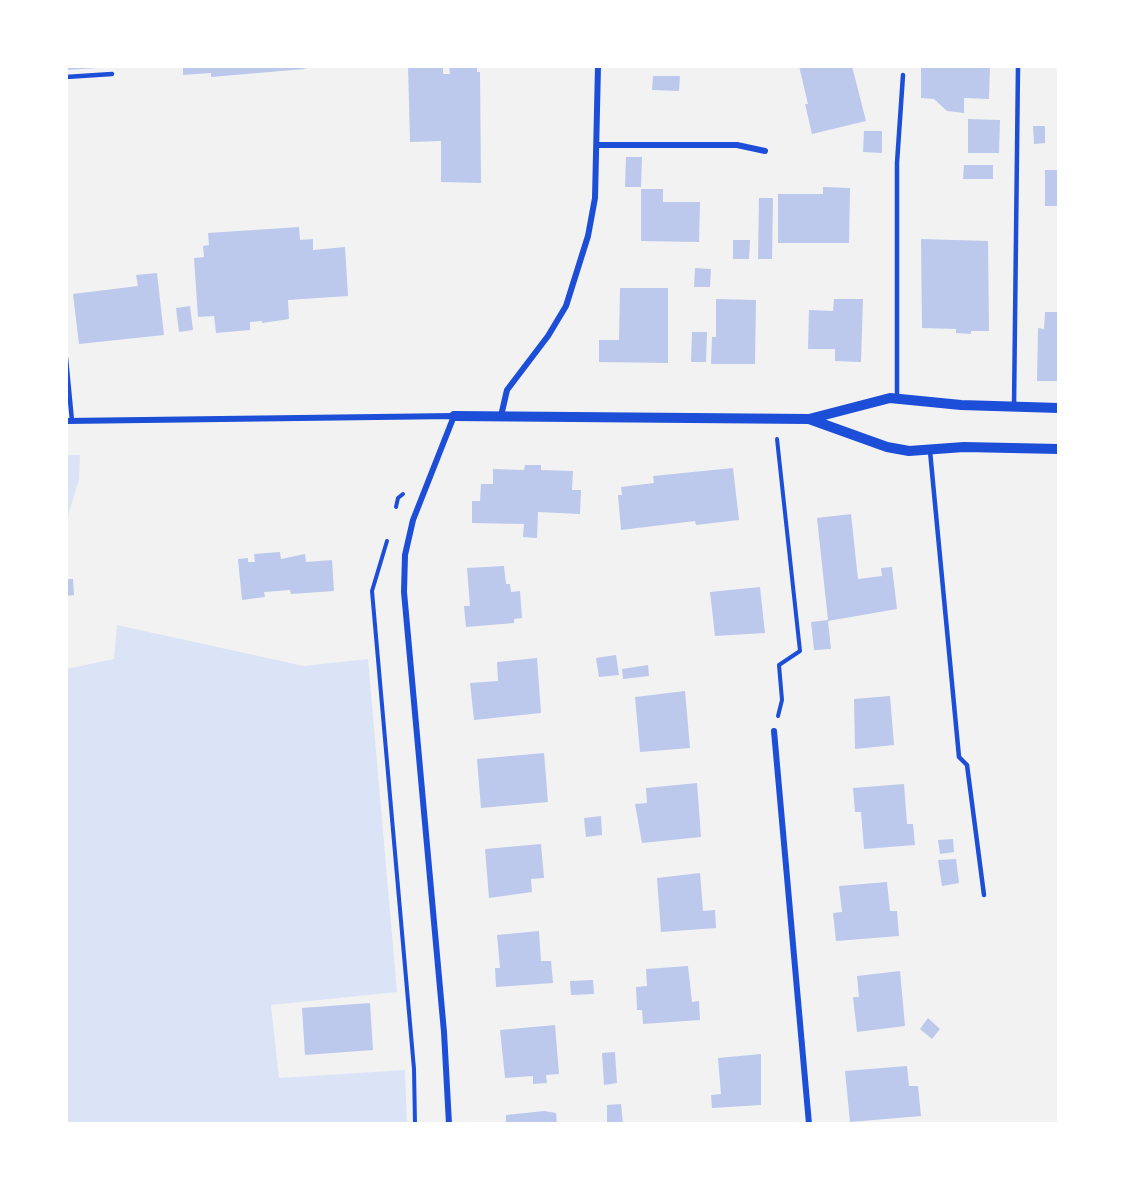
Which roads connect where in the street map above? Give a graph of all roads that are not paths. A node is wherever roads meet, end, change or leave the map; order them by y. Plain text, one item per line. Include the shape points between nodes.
1 (598, 66) edge
2 (1018, 66) edge
3 (112, 74) dead end
4 (903, 75) dead end
5 (66, 77) edge
6 (597, 145) junction
7 (765, 151) dead end
8 (66, 357) edge
9 (897, 398) junction
10 (1014, 407) junction
11 (1059, 408) edge
12 (454, 416) junction
13 (501, 416) junction
14 (809, 419) junction
15 (69, 421) edge
16 (1059, 449) edge
17 (930, 451) junction
18 (774, 731) road end
19 (984, 895) dead end
20 (449, 1124) edge
21 (808, 1124) edge

1 - 6 street
2 - 10 lane
3 - 5 lane
4 - 9 lane via 897,163
6 - 7 street via 737,145
6 - 13 street via 595,198 588,236 566,306 507,390
8 - 15 lane
9 - 10 street
9 - 14 street
10 - 11 street
12 - 13 street
12 - 15 street
12 - 20 street via 413,520 405,555 404,592
13 - 14 street
14 - 17 street via 887,447
16 - 17 street via 964,447
17 - 19 lane via 959,757 967,765
18 - 21 street

